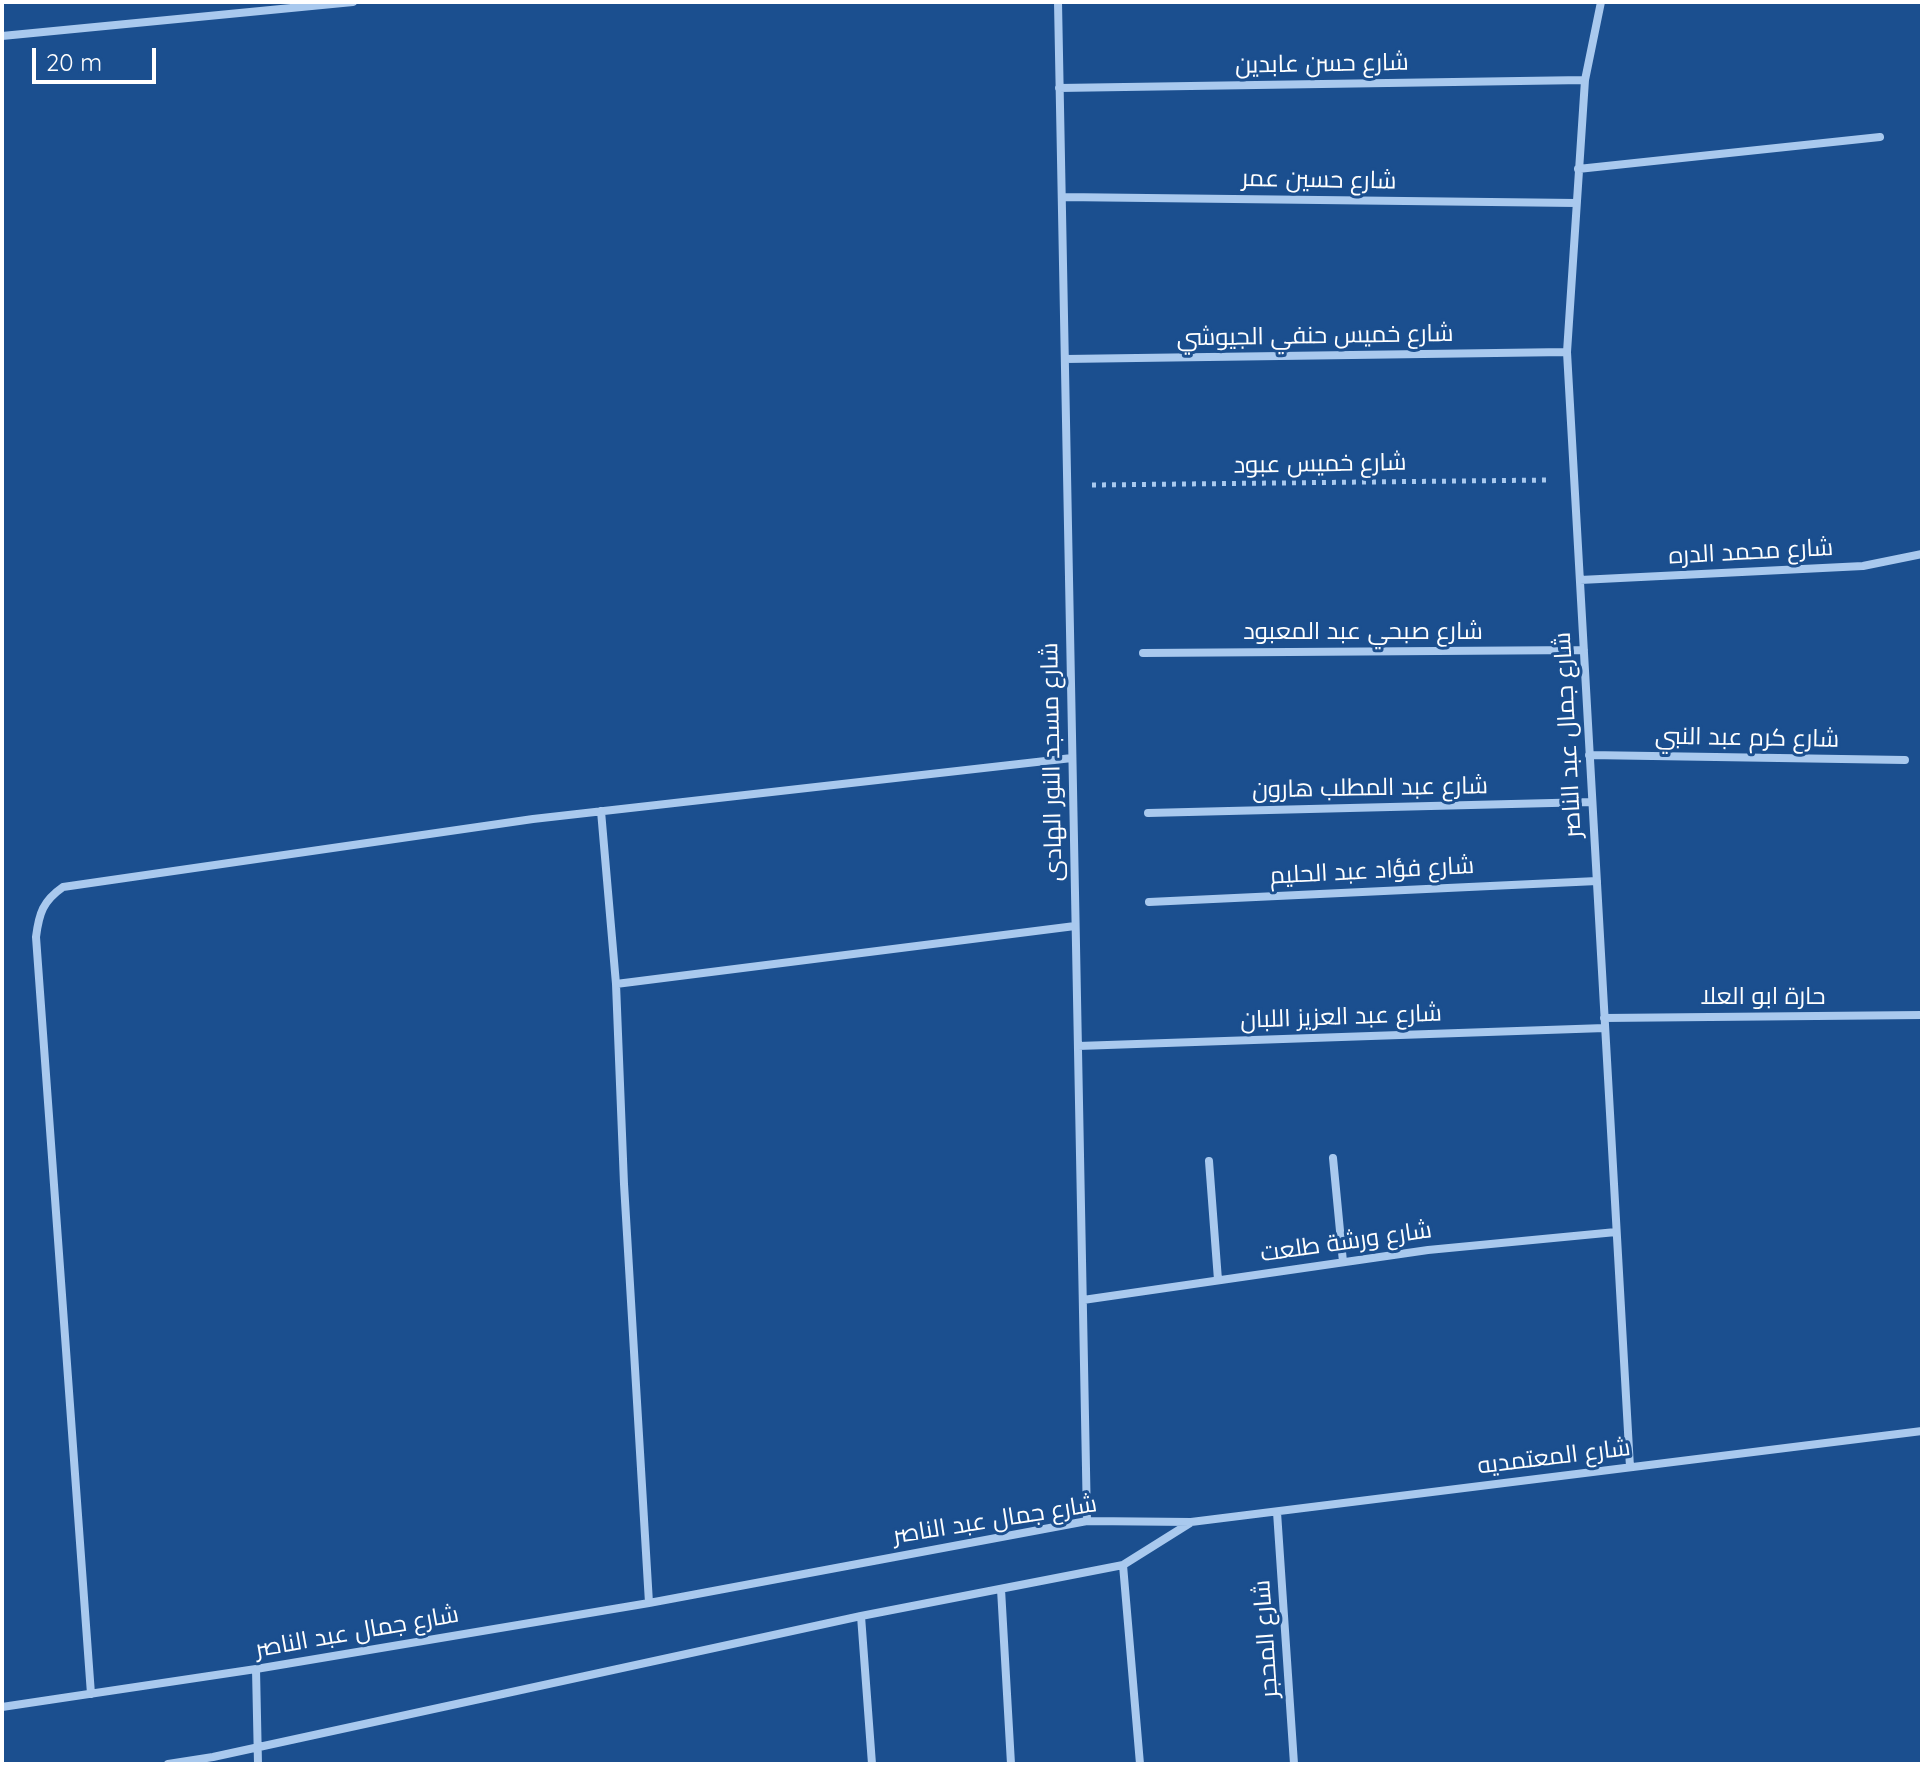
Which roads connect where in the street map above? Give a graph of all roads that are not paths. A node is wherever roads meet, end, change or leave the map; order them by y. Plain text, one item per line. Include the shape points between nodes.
1 (353, 2) edge
2 (1058, 2) edge
3 (1601, 2) edge
4 (2, 36) edge
5 (1585, 80) junction
6 (1059, 88) junction
7 (1880, 137) dead end
8 (1578, 169) junction
9 (1062, 197) junction
10 (1576, 203) junction
11 (1567, 352) junction
12 (1065, 359) junction
13 (1922, 554) edge
14 (1580, 580) junction
15 (1584, 650) junction
16 (1143, 653) dead end
17 (1589, 755) junction
18 (1072, 758) junction
19 (1905, 760) dead end
20 (1592, 802) junction
21 (601, 811) junction
22 (1148, 813) dead end
23 (1597, 881) junction
24 (1149, 902) dead end
25 (1075, 926) junction
26 (616, 984) junction
27 (1922, 1015) edge
28 (1604, 1018) junction
29 (1605, 1028) junction
30 (1078, 1046) junction
31 (1333, 1158) dead end
32 (1209, 1161) dead end
33 (1616, 1232) junction
34 (1343, 1262) junction
35 (1218, 1280) junction
36 (1083, 1300) junction
37 (1922, 1431) edge
38 (1630, 1467) junction
39 (1277, 1512) junction
40 (1087, 1521) junction
41 (1191, 1522) junction
42 (1123, 1565) junction
43 (1001, 1589) junction
44 (649, 1603) junction
45 (861, 1616) junction
46 (256, 1669) junction
47 (91, 1694) junction
48 (2, 1707) edge
49 (259, 1746) junction
50 (168, 1764) edge
51 (258, 1764) edge
52 (872, 1764) edge
53 (1011, 1764) edge
54 (1140, 1764) edge
55 (1294, 1764) edge

1 - 4 street
2 - 6 street, شارع مسجد النور الهادى
3 - 5 street, شارع جمال عبد الناصر
5 - 6 street, شارع حسن عابدين
5 - 8 street, شارع جمال عبد الناصر
6 - 9 street, شارع مسجد النور الهادى
7 - 8 street
8 - 10 street, شارع جمال عبد الناصر
9 - 10 street, شارع حسين عمر
9 - 12 street, شارع مسجد النور الهادى
10 - 11 street, شارع جمال عبد الناصر
11 - 12 street, شارع خميس حنفي الجيوشي
11 - 14 street, شارع جمال عبد الناصر
12 - 18 street, شارع مسجد النور الهادى
13 - 14 street, شارع محمد الدره via 1863,566
14 - 15 street, شارع جمال عبد الناصر
15 - 16 street, شارع صبحي عبد المعبود
15 - 17 street, شارع جمال عبد الناصر
17 - 19 street, شارع كرم عبد النبي
17 - 20 street, شارع جمال عبد الناصر
18 - 21 street
18 - 25 street, شارع مسجد النور الهادى
20 - 22 street, شارع عبد المطلب هارون
20 - 23 street, شارع جمال عبد الناصر
21 - 26 street
21 - 47 street via 63,887 48,897 36,937
23 - 24 street, شارع فؤاد عبد الحليم
23 - 28 street, شارع جمال عبد الناصر
25 - 26 street
25 - 30 street, شارع مسجد النور الهادى
26 - 44 street
27 - 28 street, حارة ابو العلا
28 - 29 street, شارع جمال عبد الناصر
29 - 30 street, شارع عبد العزيز اللبان
29 - 33 street, شارع جمال عبد الناصر
30 - 36 street, شارع مسجد النور الهادى
31 - 34 street
32 - 35 street
33 - 34 street, شارع ورشة طلعت
33 - 38 street, شارع جمال عبد الناصر
34 - 35 street, شارع ورشة طلعت
35 - 36 street, شارع ورشة طلعت
36 - 40 street, شارع مسجد النور الهادى
37 - 38 street, شارع المعتمديه
38 - 39 street, شارع المعتمديه
39 - 41 street, شارع المعتمديه
39 - 55 street, شارع المحجر
40 - 41 street, شارع جمال عبد الناصر
40 - 44 street, شارع جمال عبد الناصر
41 - 42 street
42 - 43 street
42 - 54 street
43 - 45 street
43 - 53 street
44 - 46 street, شارع جمال عبد الناصر
45 - 49 street
45 - 52 street
46 - 47 street, شارع جمال عبد الناصر
46 - 49 street
47 - 48 street, شارع جمال عبد الناصر
49 - 50 street
49 - 51 street

